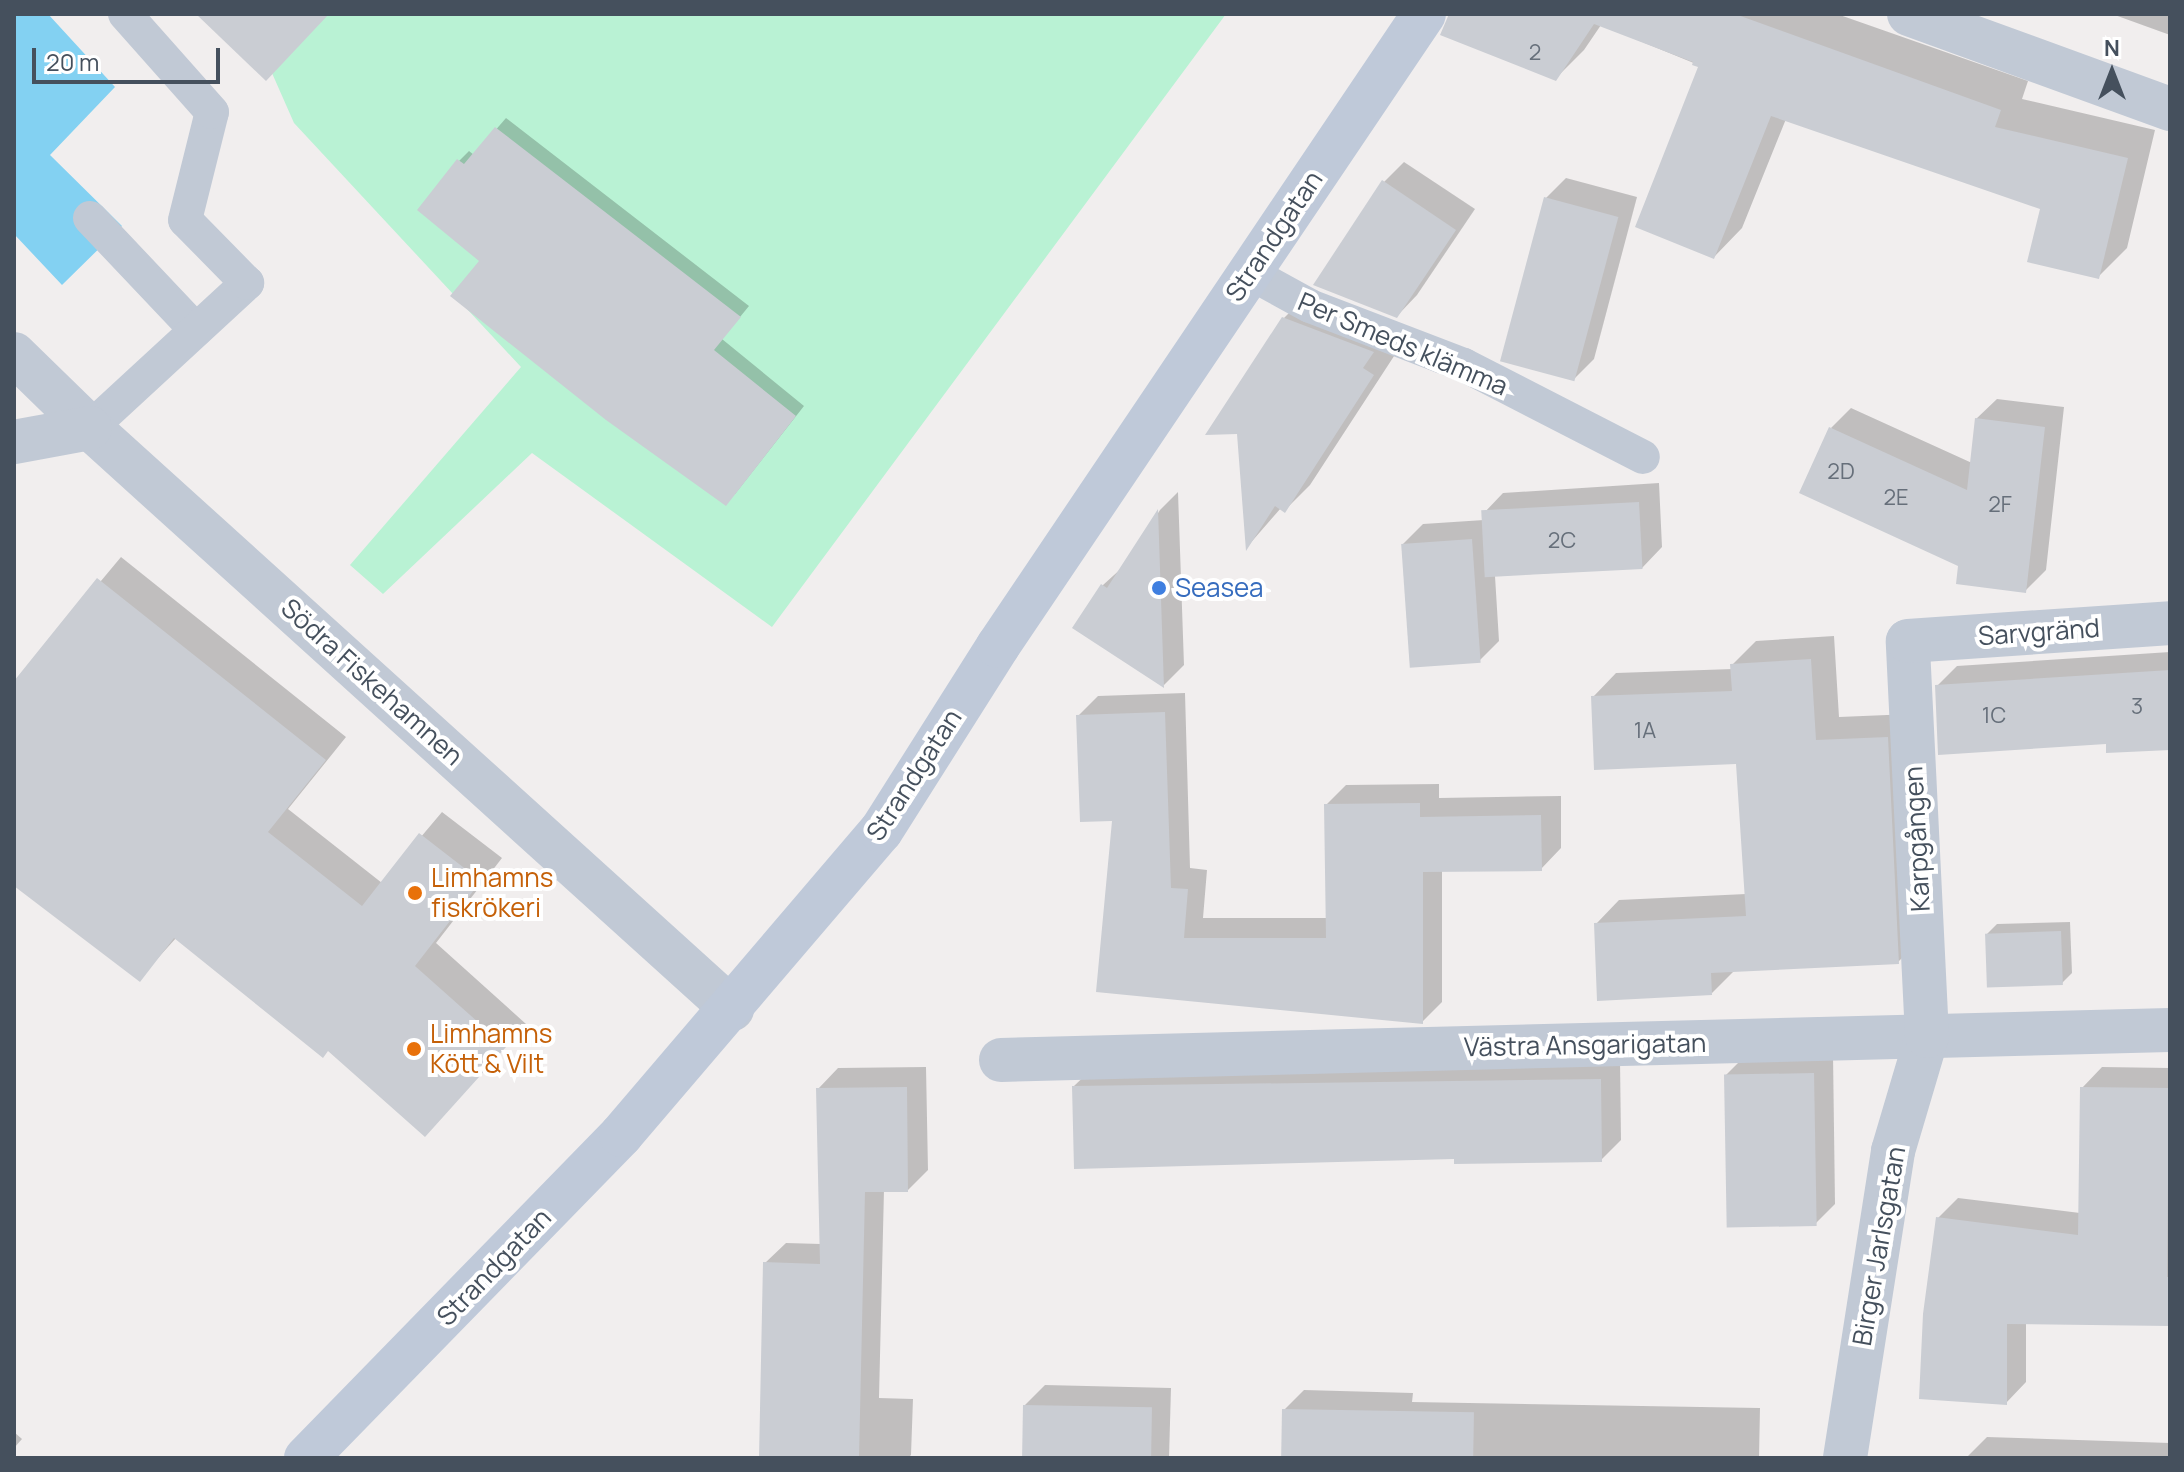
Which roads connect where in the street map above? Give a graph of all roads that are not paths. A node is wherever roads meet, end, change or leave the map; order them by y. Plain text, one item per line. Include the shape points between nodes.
1 (125, 14) edge
2 (1424, 14) edge
3 (1909, 14) edge
4 (2170, 109) edge
5 (90, 218) dead end
6 (1250, 273) junction
7 (196, 330) junction
8 (14, 354) edge
9 (90, 428) junction
10 (14, 442) edge
11 (1643, 457) dead end
12 (2170, 623) edge
13 (1908, 641) joint
14 (732, 1009) junction
15 (2170, 1030) edge
16 (1927, 1036) junction
17 (1001, 1060) dead end
18 (306, 1458) edge
19 (1845, 1458) edge

1 - 7 lane via 212,112 185,220 247,283
2 - 6 street, Strandgatan
3 - 4 street
5 - 7 lane
6 - 11 lane, Per Smeds klämma via 1310,306 1464,365
6 - 14 street, Strandgatan via 998,646 881,831
7 - 9 lane
8 - 9 street, Södra Fiskehamnen
9 - 10 street
9 - 14 street, Södra Fiskehamnen
12 - 13 street, Sarvgränd
13 - 16 street, Karpgången
14 - 18 street, Strandgatan via 621,1135
15 - 16 street, Västra Ansgarigatan
16 - 17 street, Västra Ansgarigatan
16 - 19 street, Birger Jarlsgatan via 1893,1151

